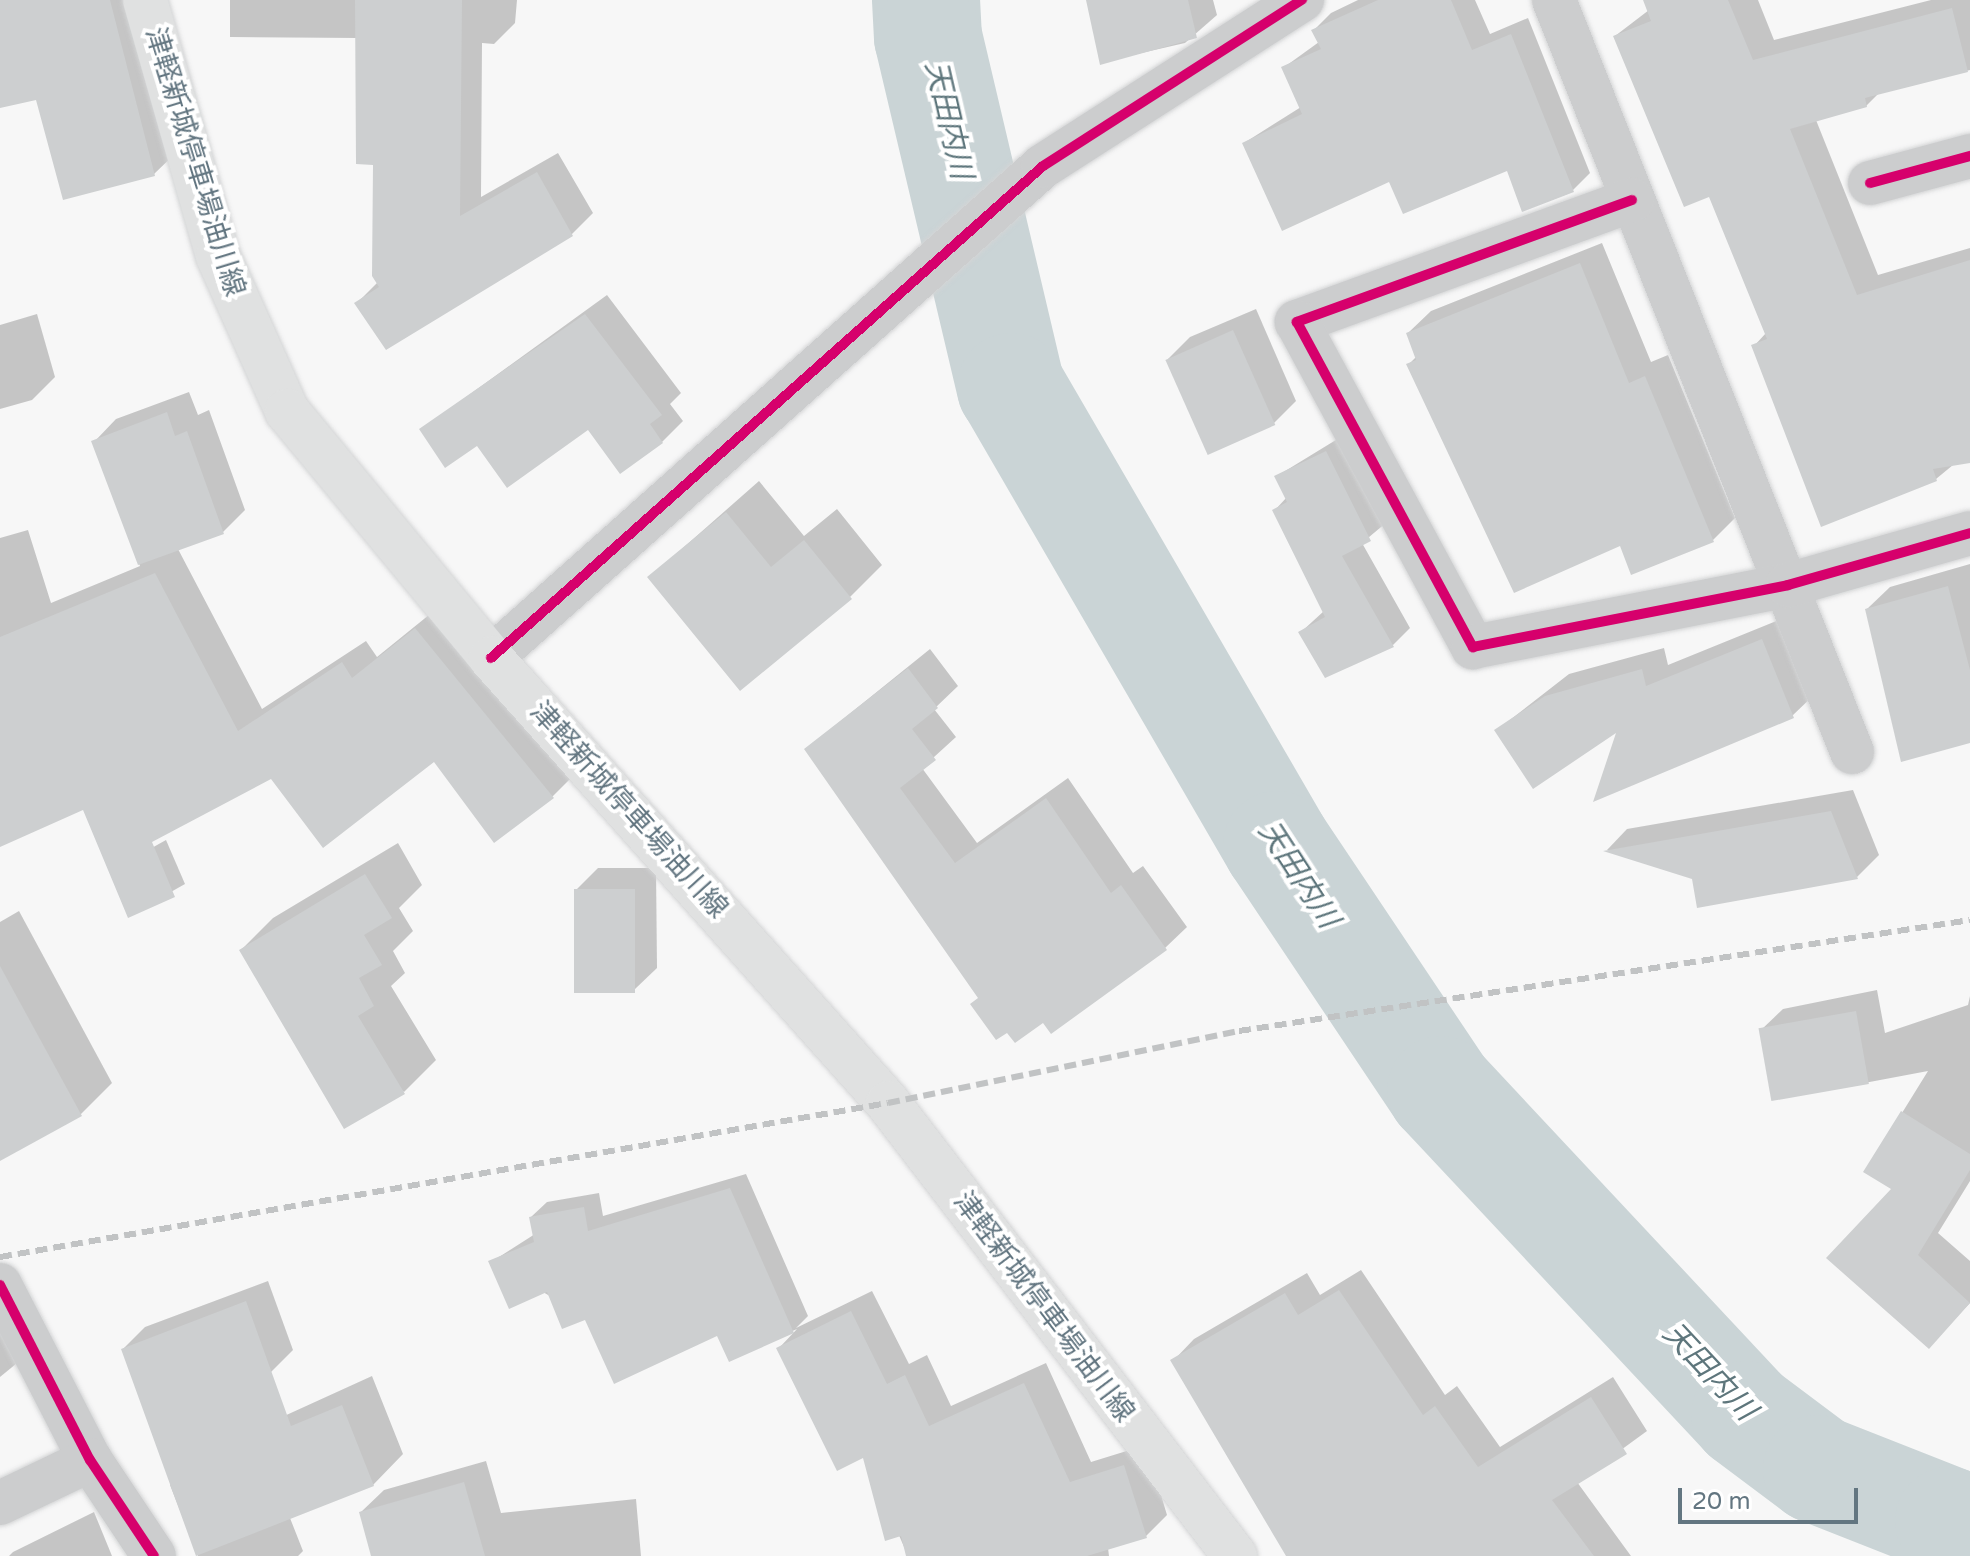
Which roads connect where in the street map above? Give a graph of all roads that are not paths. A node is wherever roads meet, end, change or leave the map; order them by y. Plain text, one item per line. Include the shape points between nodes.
1 (145, 0) edge
2 (1302, 0) edge
3 (1554, 0) edge
4 (1970, 156) edge
5 (1870, 183) dead end
6 (1632, 200) junction
7 (1970, 533) edge
8 (1788, 585) junction
9 (491, 658) junction
10 (1852, 752) dead end
11 (0, 1285) edge
12 (90, 1460) junction
13 (0, 1503) edge
14 (154, 1556) edge
15 (1235, 1556) edge

1 - 9 main road, 津軽新城停車場油川線 via 218,256 287,411
2 - 9 street via 1043,166
3 - 6 street
4 - 5 street
6 - 8 street
6 - 8 street via 1297,322 1473,647
7 - 8 street
8 - 10 street
9 - 15 main road, 津軽新城停車場油川線 via 888,1103
11 - 12 street
12 - 13 street
12 - 14 street

